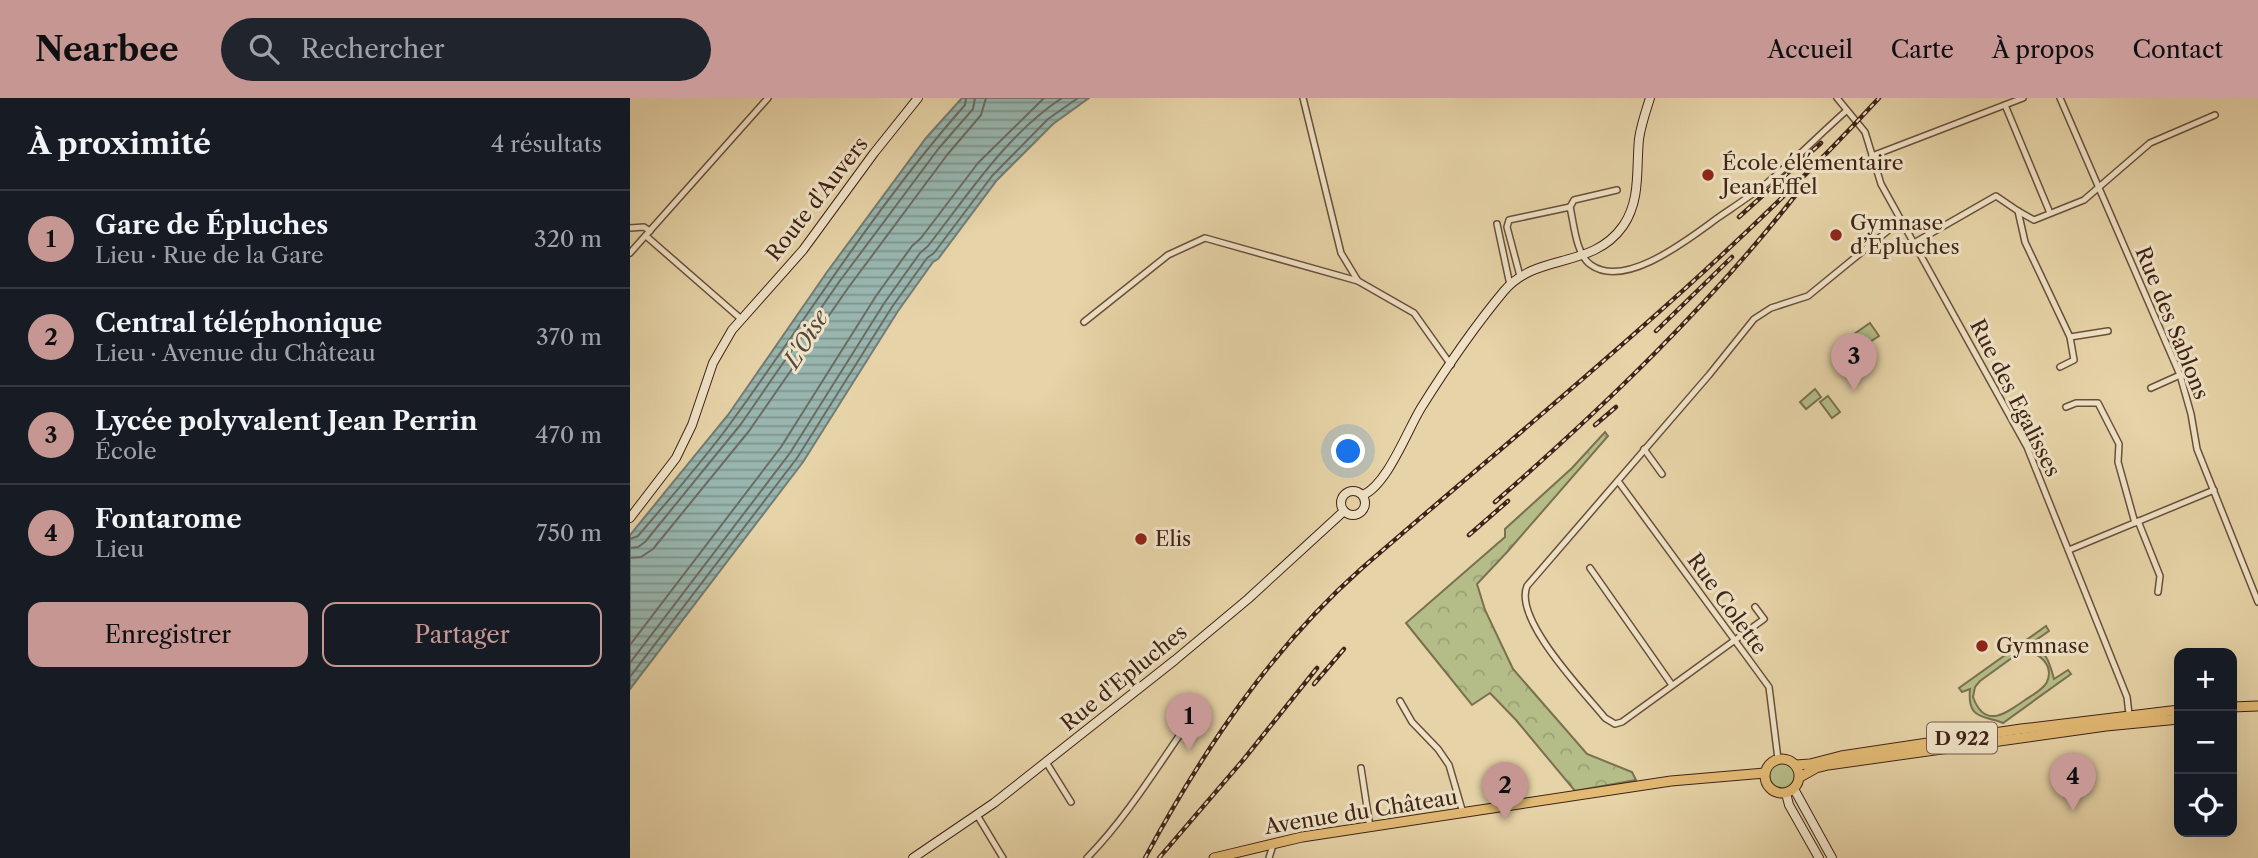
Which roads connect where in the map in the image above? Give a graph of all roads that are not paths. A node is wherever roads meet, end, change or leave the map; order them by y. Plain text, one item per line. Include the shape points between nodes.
1 (768, 98) edge
2 (918, 98) edge
3 (1303, 98) edge
4 (1650, 98) edge
5 (1837, 98) edge
6 (2023, 98) edge
7 (2060, 98) edge
8 (2005, 105) junction
9 (1846, 111) junction
10 (2214, 115) dead end
11 (1872, 156) junction
12 (2098, 186) junction
13 (1617, 190) dead end
14 (1570, 206) junction
15 (2018, 212) junction
16 (2050, 213) junction
17 (1901, 220) junction
18 (1497, 224) dead end
19 (630, 228) edge
20 (648, 233) junction
21 (1914, 243) junction
22 (630, 253) edge
23 (1582, 256) junction
24 (1520, 276) junction
25 (1358, 281) junction
26 (1510, 285) junction
27 (740, 318) junction
28 (1084, 321) dead end
29 (2108, 331) dead end
30 (2070, 337) junction
31 (1451, 365) junction
32 (2060, 367) dead end
33 (2180, 374) junction
34 (2151, 388) dead end
35 (2066, 407) dead end
36 (1644, 449) junction
37 (1662, 474) dead end
38 (1618, 481) junction
39 (2214, 490) junction
40 (1363, 495) junction
41 (1344, 511) junction
42 (630, 519) edge
43 (2137, 522) junction
44 (2069, 550) junction
45 (1590, 568) dead end
46 (2158, 592) dead end
47 (2258, 602) edge
48 (1755, 607) dead end
49 (1734, 640) junction
50 (1672, 685) junction
51 (1400, 701) dead end
52 (2174, 711) edge
53 (2130, 719) junction
54 (2174, 719) edge
55 (1189, 720) dead end
56 (1778, 759) junction
57 (1046, 762) junction
58 (1796, 765) junction
59 (1361, 768) dead end
60 (1765, 774) junction
61 (1800, 777) junction
62 (1790, 791) junction
63 (1071, 802) dead end
64 (1462, 813) junction
65 (977, 814) junction
66 (1370, 827) junction
67 (1276, 842) junction
68 (1256, 847) junction
69 (913, 858) edge
70 (1003, 858) edge
71 (1087, 858) edge
72 (1214, 858) edge
73 (1269, 858) edge
74 (1819, 858) edge
75 (1832, 858) edge

1 - 20 street
2 - 27 street, Route d'Auvers via 803,250
3 - 25 street via 1338,243
4 - 23 street via 1639,138 1637,187 1630,216 1606,243
5 - 9 street, Rue des Egalisses
6 - 8 street
7 - 12 street, Rue des Sablons
8 - 11 street
8 - 16 street
9 - 11 street, Rue des Egalisses via 1865,132
9 - 23 street via 1767,183 1649,262 1604,271
10 - 12 street via 2150,142
11 - 17 street, Rue des Egalisses via 1878,178
12 - 16 street via 2084,200
12 - 33 street, Rue des Sablons
13 - 14 street via 1574,200
14 - 23 street
14 - 24 street via 1509,220
15 - 16 street via 2034,220
15 - 21 street via 1996,196
15 - 30 street via 2025,242
17 - 21 street, Rue des Egalisses
17 - 36 street via 1808,296 1754,319
18 - 26 street
19 - 20 street via 644,228
20 - 22 street
20 - 27 street
21 - 44 street, Rue des Egalisses via 2027,447
23 - 24 street via 1533,268
24 - 26 street
25 - 28 street via 1205,238 1168,255
25 - 31 street via 1414,313
26 - 31 street
27 - 42 street, Route d'Auvers via 713,363 676,458
29 - 30 street
30 - 32 street via 2074,360
31 - 40 street via 1383,474
33 - 34 street
33 - 39 street, Rue des Sablons via 2197,449
35 - 43 street via 2098,403 2119,444 2118,462
36 - 37 street
36 - 38 street
38 - 49 street, Rue Colette
38 - 50 street via 1527,586 1525,603 1541,639 1605,718 1615,724
39 - 43 street
39 - 47 street, Rue des Sablons
40 - 41 street via 1365,503 1359,513
40 - 41 street via 1353,490 1345,493 1341,499
41 - 57 street, Rue d'Epluches via 1205,636
43 - 44 street
43 - 46 street via 2160,576
44 - 53 street, Rue des Egalisses via 2127,697
45 - 50 street
48 - 49 street via 1764,619
49 - 50 street
49 - 56 street, Rue Colette via 1769,687
51 - 64 street via 1449,765
52 - 53 main road, D 922
53 - 54 main road, D 922
53 - 58 main road, D 922
53 - 61 main road, D 922 via 1828,765
55 - 71 street via 1155,773
56 - 58 main road
56 - 60 main road
57 - 63 street
57 - 65 street, Rue d'Epluches
58 - 61 main road
59 - 66 street
60 - 62 main road via 1772,790
60 - 64 main road, Avenue du Château via 1671,781
61 - 62 main road
62 - 74 street via 1789,805
62 - 75 street
64 - 66 main road, Avenue du Château
65 - 69 street, Rue d'Epluches
65 - 70 street
66 - 67 main road, Avenue du Château
67 - 68 main road, Avenue du Château
67 - 73 street
68 - 72 main road, Avenue du Château
68 - 73 street

